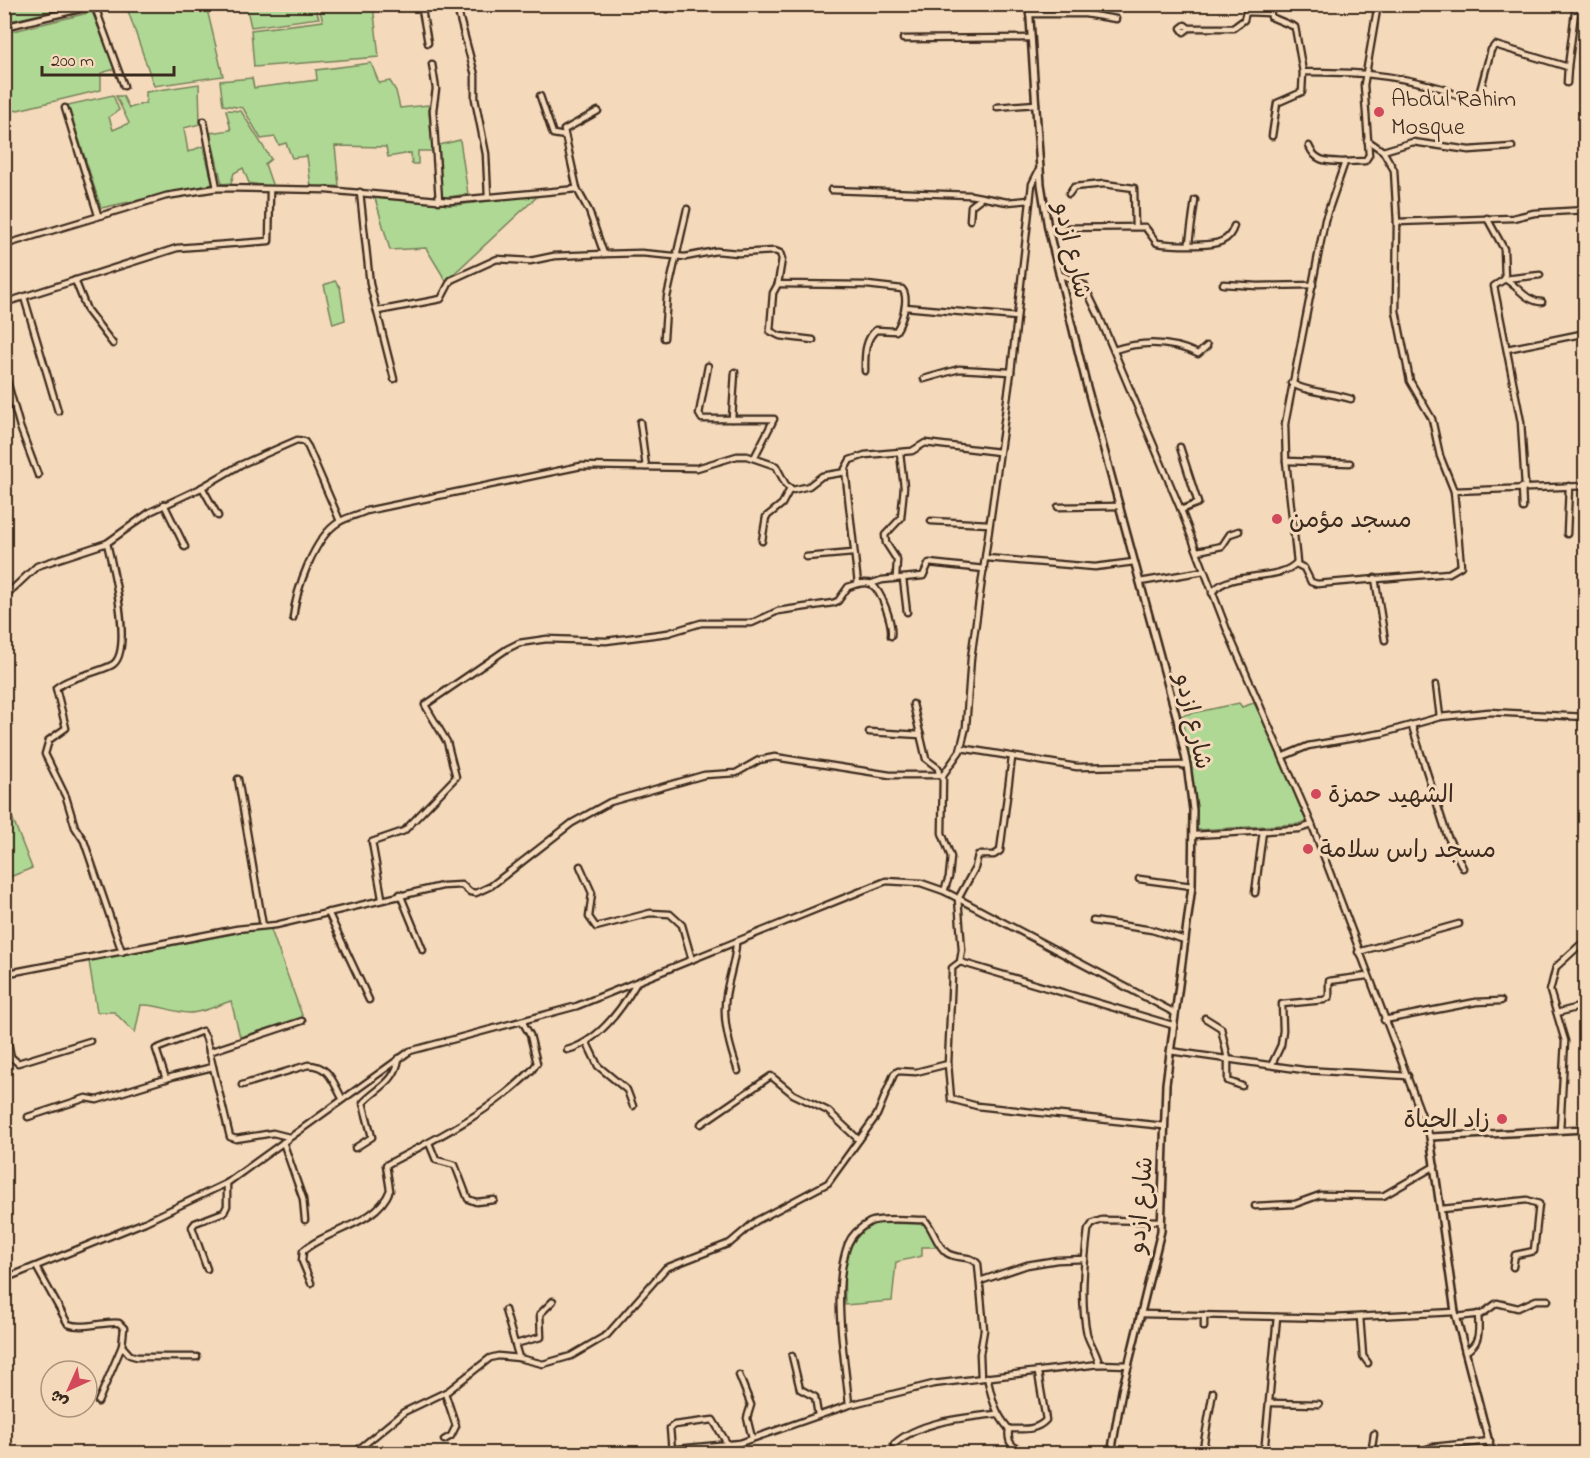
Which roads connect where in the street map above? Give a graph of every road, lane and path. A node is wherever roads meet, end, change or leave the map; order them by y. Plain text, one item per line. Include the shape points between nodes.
1 (421, 4) edge
2 (456, 4) edge
3 (673, 4) edge
4 (1029, 4) edge
5 (1270, 4) edge
6 (1378, 4) edge
7 (1576, 4) edge
8 (96, 5) edge
9 (667, 9) dead end
10 (1270, 13) junction
11 (1029, 14) junction
12 (1116, 19) dead end
13 (4, 27) edge
14 (1189, 28) dead end
15 (1031, 38) junction
16 (903, 39) dead end
17 (428, 43) dead end
18 (432, 64) dead end
19 (1568, 67) junction
20 (1303, 72) junction
21 (1367, 72) junction
22 (1567, 83) dead end
23 (124, 86) dead end
24 (540, 96) dead end
25 (1036, 104) junction
26 (997, 107) dead end
27 (65, 108) dead end
28 (598, 111) dead end
29 (204, 122) dead end
30 (565, 136) junction
31 (1272, 136) dead end
32 (1367, 140) junction
33 (1309, 146) dead end
34 (1512, 147) dead end
35 (1383, 151) junction
36 (1345, 162) junction
37 (1040, 168) junction
38 (217, 188) junction
39 (577, 189) junction
40 (831, 190) dead end
41 (270, 191) junction
42 (360, 192) junction
43 (1069, 194) dead end
44 (488, 197) junction
45 (980, 199) junction
46 (1030, 200) junction
47 (1195, 200) dead end
48 (439, 201) junction
49 (687, 209) dead end
50 (1586, 210) edge
51 (98, 215) junction
52 (1487, 218) junction
53 (970, 220) dead end
54 (1397, 222) junction
55 (1234, 226) dead end
56 (1135, 227) junction
57 (1048, 228) junction
58 (4, 232) edge
59 (1189, 243) junction
60 (6, 244) edge
61 (604, 254) junction
62 (677, 257) junction
63 (1059, 274) junction
64 (1540, 275) dead end
65 (1505, 279) junction
66 (75, 280) junction
67 (778, 284) junction
68 (1222, 284) dead end
69 (1313, 285) junction
70 (24, 297) junction
71 (1542, 302) dead end
72 (4, 303) edge
73 (905, 307) junction
74 (378, 310) junction
75 (1017, 317) junction
76 (1586, 333) edge
77 (664, 338) dead end
78 (813, 340) dead end
79 (113, 344) dead end
80 (1207, 346) dead end
81 (1507, 349) junction
82 (1114, 350) junction
83 (708, 366) dead end
84 (4, 370) edge
85 (866, 371) dead end
86 (735, 372) dead end
87 (1011, 372) junction
88 (394, 379) dead end
89 (924, 379) dead end
90 (1291, 383) junction
91 (1351, 399) dead end
92 (58, 411) dead end
93 (732, 419) junction
94 (640, 422) dead end
95 (1180, 447) dead end
96 (999, 452) junction
97 (900, 453) junction
98 (754, 458) junction
99 (1286, 461) junction
100 (1350, 463) dead end
101 (646, 467) junction
102 (846, 472) junction
103 (38, 475) dead end
104 (1569, 486) junction
105 (1586, 486) edge
106 (202, 487) junction
107 (1524, 487) junction
108 (790, 489) junction
109 (1454, 491) junction
110 (164, 504) junction
111 (1120, 506) junction
112 (1058, 507) dead end
113 (1523, 508) dead end
114 (1181, 510) junction
115 (218, 516) dead end
116 (340, 521) junction
117 (931, 521) dead end
118 (989, 524) junction
119 (1239, 531) dead end
120 (1567, 534) dead end
121 (762, 541) dead end
122 (107, 543) junction
123 (185, 548) dead end
124 (1198, 551) junction
125 (853, 553) junction
126 (806, 557) dead end
127 (986, 558) junction
128 (1134, 562) junction
129 (1296, 564) junction
130 (984, 569) junction
131 (1204, 571) junction
132 (1375, 578) junction
133 (899, 579) junction
134 (1140, 582) junction
135 (858, 584) junction
136 (870, 584) junction
137 (1212, 593) junction
138 (4, 597) edge
139 (907, 612) dead end
140 (293, 618) dead end
141 (891, 636) dead end
142 (1385, 640) dead end
143 (1436, 685) dead end
144 (913, 704) dead end
145 (1440, 717) junction
146 (1586, 717) edge
147 (1412, 726) junction
148 (869, 732) dead end
149 (921, 735) junction
150 (961, 748) junction
151 (1284, 756) junction
152 (1012, 758) junction
153 (1187, 765) junction
154 (941, 775) junction
155 (238, 779) dead end
156 (1312, 825) junction
157 (1263, 831) junction
158 (1194, 835) junction
159 (580, 866) dead end
160 (1463, 868) dead end
161 (1139, 879) dead end
162 (1191, 886) junction
163 (944, 891) junction
164 (1255, 893) dead end
165 (400, 894) junction
166 (382, 898) junction
167 (958, 899) junction
168 (328, 912) junction
169 (1093, 921) dead end
170 (1459, 924) dead end
171 (263, 926) junction
172 (1185, 940) junction
173 (736, 942) junction
174 (1580, 945) dead end
175 (423, 950) dead end
176 (122, 952) junction
177 (1358, 952) junction
178 (692, 960) junction
179 (960, 962) junction
180 (4, 974) edge
181 (1367, 976) junction
182 (636, 984) junction
183 (369, 1000) dead end
184 (1501, 1001) dead end
185 (1586, 1005) edge
186 (1175, 1013) junction
187 (1557, 1013) junction
188 (1205, 1018) dead end
189 (1384, 1020) junction
190 (302, 1021) dead end
191 (522, 1021) junction
192 (4, 1024) edge
193 (1172, 1025) junction
194 (90, 1041) dead end
195 (587, 1042) junction
196 (567, 1050) dead end
197 (1170, 1051) junction
198 (209, 1052) junction
199 (399, 1058) junction
200 (1228, 1059) junction
201 (948, 1064) junction
202 (1272, 1064) junction
203 (213, 1067) junction
204 (738, 1071) dead end
205 (1408, 1076) junction
206 (166, 1079) junction
207 (242, 1085) dead end
208 (1242, 1086) dead end
209 (342, 1098) junction
210 (633, 1106) dead end
211 (28, 1117) dead end
212 (701, 1124) dead end
213 (1164, 1126) junction
214 (1560, 1130) junction
215 (1586, 1130) edge
216 (289, 1137) junction
217 (1430, 1137) junction
218 (860, 1140) junction
219 (283, 1142) junction
220 (429, 1143) junction
221 (355, 1148) dead end
222 (1435, 1166) junction
223 (227, 1183) junction
224 (494, 1200) dead end
225 (1256, 1206) dead end
226 (1442, 1209) junction
227 (305, 1220) dead end
228 (1161, 1221) junction
229 (1085, 1259) junction
230 (1513, 1267) dead end
231 (37, 1268) junction
232 (207, 1269) dead end
233 (4, 1279) edge
234 (980, 1281) junction
235 (311, 1283) dead end
236 (1548, 1300) dead end
237 (553, 1301) dead end
238 (506, 1310) dead end
239 (1141, 1314) junction
240 (1456, 1314) junction
241 (1478, 1314) junction
242 (1204, 1315) junction
243 (1277, 1317) junction
244 (1360, 1317) junction
245 (1204, 1327) dead end
246 (515, 1344) junction
247 (122, 1346) junction
248 (1465, 1352) junction
249 (792, 1356) dead end
250 (197, 1357) dead end
251 (519, 1358) junction
252 (1368, 1363) dead end
253 (1099, 1364) junction
254 (1129, 1365) junction
255 (1038, 1373) junction
256 (740, 1375) dead end
257 (987, 1377) junction
258 (981, 1378) junction
259 (1213, 1392) dead end
260 (445, 1393) junction
261 (99, 1400) edge
262 (1271, 1403) junction
263 (1319, 1404) dead end
264 (849, 1405) junction
265 (996, 1414) junction
266 (818, 1415) junction
267 (1010, 1429) junction
268 (1374, 1434) dead end
269 (752, 1438) junction
270 (444, 1440) dead end
271 (1490, 1441) junction
272 (894, 1444) dead end
273 (728, 1445) junction
274 (670, 1452) edge
275 (353, 1454) edge
276 (1033, 1454) edge
277 (1111, 1454) edge
278 (1202, 1454) edge
279 (1264, 1454) edge
280 (1371, 1454) edge
281 (1411, 1454) edge
282 (1492, 1454) edge

1 - 17 street
2 - 44 street via 475,75
3 - 9 street
4 - 11 street, شارع ازدو
5 - 10 street
6 - 21 street
7 - 19 street
8 - 13 street
8 - 23 street
10 - 14 street via 1246,12 1242,23 1233,28
10 - 20 street via 1272,18 1295,27
11 - 12 street via 1085,14
11 - 15 street, شارع ازدو
15 - 16 street
15 - 25 street, شارع ازدو
18 - 48 street
19 - 21 street via 1495,45 1474,101 1458,99 1443,88
19 - 22 street
20 - 21 street
20 - 31 street via 1302,92 1277,103
21 - 32 street
24 - 30 street via 553,134
25 - 26 street
25 - 37 street, شارع ازدو
27 - 51 street
28 - 30 street via 567,127
29 - 38 street
30 - 39 street
32 - 35 street
32 - 36 street via 1368,159
33 - 36 street via 1319,160
34 - 35 street via 1469,150 1413,142
35 - 54 street via 1394,170
36 - 69 street via 1325,220
37 - 46 street
37 - 57 street, شارع ازدو
38 - 41 street
38 - 51 street via 166,196
39 - 44 street
39 - 61 street
40 - 45 street via 969,195
41 - 42 street
41 - 66 street via 269,241 177,248
42 - 48 street
42 - 74 street via 370,284
43 - 56 street via 1074,187 1088,185 1134,188
44 - 48 street
45 - 46 street
45 - 53 street via 971,206
46 - 75 street
47 - 59 street
49 - 62 street
50 - 52 street
51 - 60 street
52 - 54 street
52 - 65 street via 1504,249
54 - 109 street via 1396,311 1407,367 1417,396 1432,420
55 - 59 street via 1224,241
56 - 57 street
56 - 59 street via 1149,229 1157,243
57 - 63 street, شارع ازدو
58 - 60 street
61 - 62 street
61 - 74 street via 530,261 497,259 451,280 441,299
62 - 67 street via 716,251 780,253
62 - 77 street via 667,297
63 - 82 street via 1084,285
63 - 111 street, شارع ازدو
64 - 65 street
65 - 71 street via 1526,298
65 - 81 street via 1494,286
66 - 70 street
66 - 79 street via 87,310
67 - 73 street via 902,289
67 - 78 street via 773,293 770,330 780,336
68 - 69 street
69 - 90 street
70 - 72 street
70 - 92 street
73 - 75 street
73 - 85 street via 896,331 876,330 871,334 865,352
74 - 88 street
75 - 87 street
76 - 81 street
80 - 82 street via 1198,354 1176,344 1151,342
81 - 107 street via 1521,422
82 - 114 street
83 - 93 street via 700,417
84 - 103 street
86 - 93 street
87 - 89 street via 959,369
87 - 96 street
90 - 91 street
90 - 99 street via 1285,424
93 - 98 street via 774,419
94 - 101 street
95 - 114 street via 1198,503
96 - 97 street via 925,443
96 - 118 street
97 - 102 street via 854,458 846,464
97 - 133 street via 904,487 901,518 885,534 897,560
98 - 101 street via 737,456 697,468
98 - 108 street via 776,466
99 - 100 street
99 - 129 street
101 - 116 street via 581,466 366,511
102 - 108 street via 822,476 809,486
102 - 125 street
104 - 105 street
104 - 107 street
104 - 120 street
106 - 110 street
106 - 115 street
106 - 116 street via 262,453 304,441
107 - 109 street
107 - 113 street
108 - 121 street via 782,504 766,517
109 - 132 street via 1459,569
110 - 122 street
110 - 123 street
111 - 112 street
111 - 128 street, شارع ازدو
114 - 124 street
116 - 140 street via 317,547
117 - 118 street
118 - 127 street
119 - 124 street via 1230,534 1222,546
122 - 138 street via 37,566
122 - 176 street via 121,615 119,655 114,664 56,688 66,728 49,740 45,754 84,841
124 - 131 street
125 - 126 street
125 - 135 street
127 - 128 street via 1095,567
127 - 130 street
128 - 134 street, شارع ازدو
129 - 132 street via 1304,568 1314,584
129 - 137 street via 1222,584
130 - 133 street via 929,563 923,576
130 - 150 street
131 - 134 street
131 - 137 street
132 - 142 street
133 - 136 street
133 - 139 street
134 - 153 street, شارع ازدو
135 - 136 street
135 - 166 street via 844,590 833,603 778,612 752,623 701,623 668,633 606,641 547,639 519,643 479,666 425,705 447,742 456,777 404,831 372,843
136 - 141 street via 888,614
137 - 151 street
143 - 145 street
144 - 149 street
145 - 146 street via 1489,712
145 - 147 street
147 - 151 street via 1308,746
147 - 160 street via 1447,835
148 - 149 street
149 - 154 street via 926,759
150 - 152 street
150 - 154 street
151 - 156 street
152 - 153 street via 1077,767
152 - 167 street via 1000,851 978,855
153 - 158 street, شارع ازدو
154 - 163 street via 942,833 951,857
154 - 165 street via 890,775 776,757 759,760 736,773 704,775 610,802 572,823 482,891 470,892 457,884
155 - 171 street
156 - 157 street
156 - 177 street
157 - 158 street
157 - 164 street
158 - 162 street, شارع ازدو
159 - 178 street via 592,893 588,917 596,927 650,913 670,914 682,925
161 - 162 street
162 - 172 street, شارع ازدو
163 - 167 street
163 - 173 street via 921,883 886,881
165 - 166 street
165 - 175 street
166 - 168 street
167 - 179 street via 963,928
167 - 186 street
168 - 171 street
168 - 183 street
169 - 172 street via 1152,930
170 - 177 street
171 - 176 street
172 - 186 street, شارع ازدو
173 - 178 street
173 - 204 street via 725,1007
174 - 187 street via 1555,971 1550,991
176 - 180 street
177 - 181 street
178 - 182 street
179 - 193 street
179 - 201 street via 952,968
181 - 189 street
181 - 202 street via 1329,981 1329,997 1324,1000 1282,1004 1281,1045
182 - 191 street
182 - 195 street via 617,1012
184 - 189 street via 1476,1002
185 - 187 street
186 - 193 street, شارع ازدو
187 - 214 street via 1565,1041
188 - 200 street via 1221,1028
189 - 205 street
190 - 198 street
191 - 199 street via 433,1043
191 - 220 street via 537,1056 532,1070 493,1104
192 - 194 street via 11,1057 18,1063
193 - 197 street, شارع ازدو
195 - 196 street
195 - 210 street via 598,1066 627,1090
197 - 200 street
197 - 213 street, شارع ازدو
198 - 203 street
198 - 206 street via 200,1031 158,1047
199 - 209 street
199 - 221 street via 395,1074 363,1103 372,1137
200 - 202 street
200 - 208 street via 1228,1082
201 - 213 street via 954,1102
201 - 218 street via 894,1074 883,1103
202 - 205 street via 1362,1075
203 - 206 street
203 - 216 street via 230,1137 273,1133
205 - 217 street
206 - 211 street
207 - 209 street via 318,1065 327,1071
209 - 216 street
212 - 218 street via 771,1076 793,1094 828,1111
213 - 228 street, شارع ازدو
214 - 215 street
214 - 217 street
216 - 219 street
217 - 222 street
218 - 251 street via 820,1188 756,1221 730,1243 666,1268 607,1335 552,1362 543,1364
219 - 223 street
219 - 227 street via 303,1199
220 - 224 street via 436,1160 454,1165 468,1199
220 - 235 street via 386,1165 390,1190 375,1210 303,1251 302,1261
222 - 225 street via 1383,1196 1320,1195 1295,1204
222 - 226 street
223 - 231 street
223 - 232 street via 224,1212 192,1227
226 - 230 street via 1527,1200 1539,1203 1534,1251 1515,1255
226 - 240 street
228 - 229 street via 1096,1221 1088,1230
228 - 239 street, شارع ازدو
229 - 234 street via 1027,1265
229 - 253 street via 1082,1284 1086,1329
231 - 233 street
231 - 247 street via 68,1323 119,1323 124,1328
234 - 258 street via 984,1330
234 - 264 street via 975,1260 946,1252 925,1220 877,1220 858,1230 847,1245 840,1288
236 - 241 street via 1536,1299 1518,1308 1497,1304
237 - 246 street via 540,1314 542,1337
238 - 246 street
239 - 242 street
239 - 254 street, شارع ازدو
240 - 241 street
240 - 244 street
240 - 248 street
241 - 248 street via 1477,1343
242 - 243 street
242 - 245 street
243 - 244 street
243 - 262 street
244 - 252 street via 1363,1356
246 - 251 street
247 - 250 street via 136,1357
247 - 261 street
248 - 271 street
249 - 266 street via 800,1389 815,1397
251 - 260 street via 490,1358
253 - 254 street
253 - 255 street
254 - 277 street, شارع ازدو
255 - 257 street
255 - 267 street via 1046,1420 1037,1428
256 - 269 street via 751,1405 747,1418
257 - 258 street
257 - 265 street
258 - 264 street via 933,1384
259 - 278 street
260 - 270 street via 456,1425
260 - 275 street via 404,1412
262 - 263 street
262 - 279 street
264 - 266 street
265 - 267 street
265 - 272 street via 918,1430
266 - 269 street
267 - 276 street via 1011,1444 1016,1450
268 - 280 street
269 - 273 street
271 - 281 street via 1433,1447
271 - 282 street
273 - 274 street
273 - 274 street via 713,1420 702,1420 670,1428

